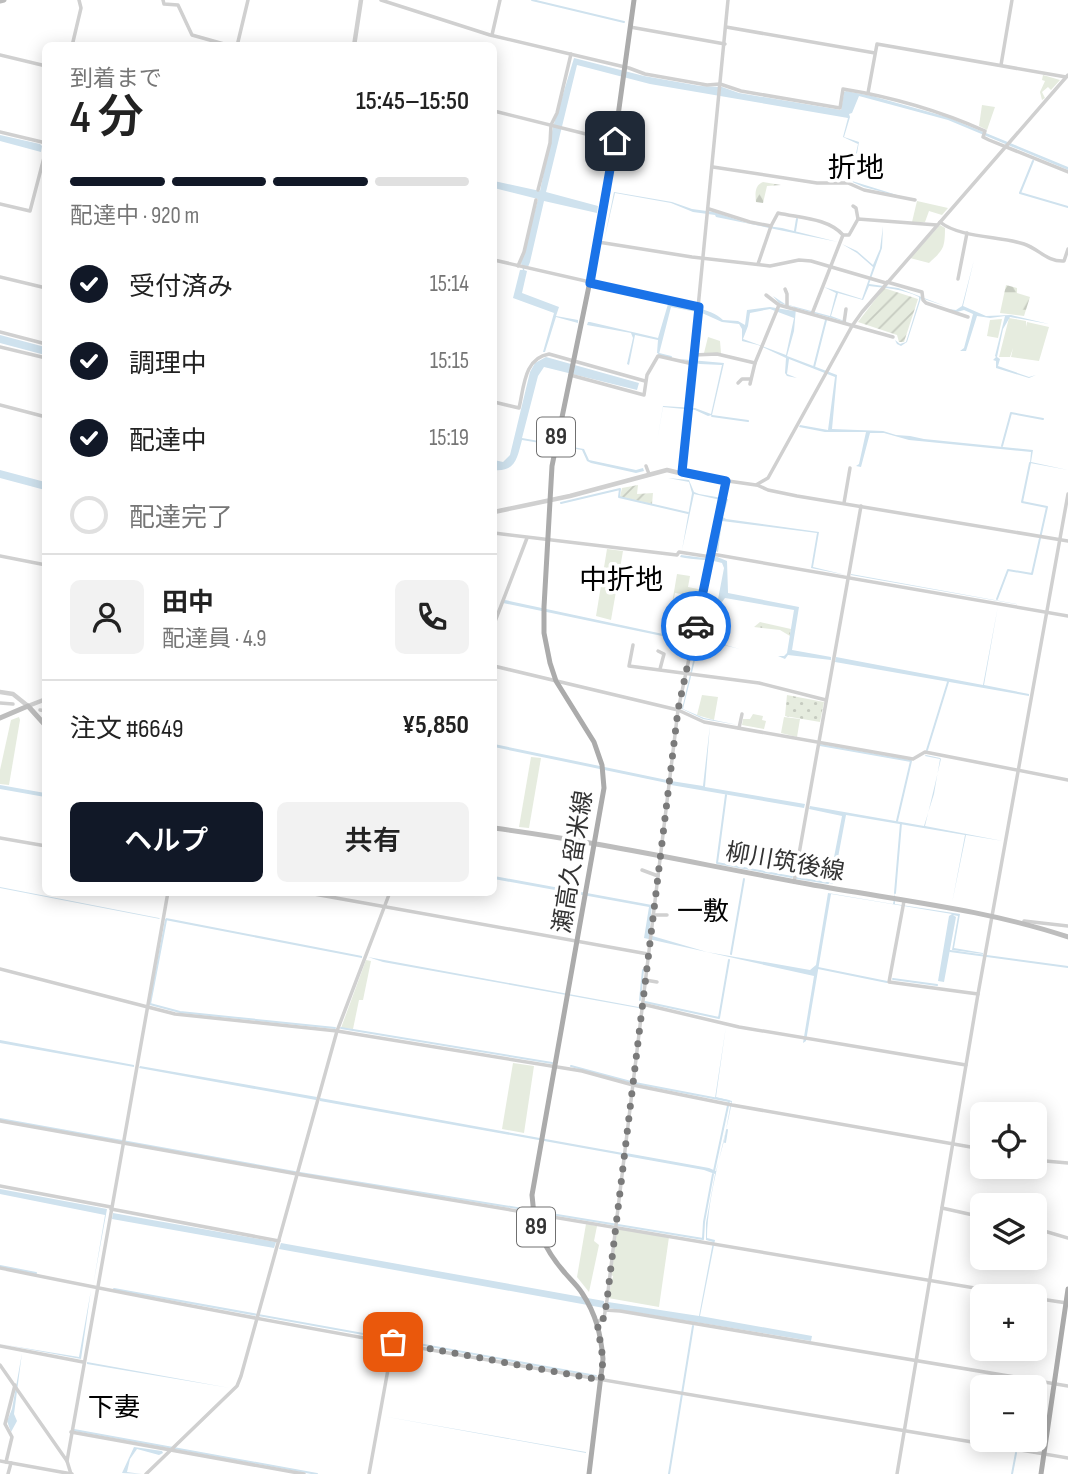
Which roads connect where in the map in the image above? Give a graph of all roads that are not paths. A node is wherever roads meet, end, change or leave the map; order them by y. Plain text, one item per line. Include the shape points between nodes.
1 (79, 0) edge
2 (163, 0) edge
3 (248, 0) edge
4 (361, 0) edge
5 (381, 0) edge
6 (500, 0) edge
7 (634, 0) edge
8 (729, 0) edge
9 (1012, 0) edge
10 (630, 27) junction
11 (726, 27) junction
12 (492, 35) junction
13 (73, 42) edge
14 (211, 42) edge
15 (235, 42) edge
16 (355, 42) edge
17 (724, 44) junction
18 (875, 53) junction
19 (571, 54) junction
20 (0, 55) edge
21 (42, 65) edge
22 (1001, 65) junction
23 (625, 67) junction
24 (1068, 77) edge
25 (720, 85) junction
26 (868, 93) junction
27 (497, 112) edge
28 (551, 125) junction
29 (0, 132) edge
30 (615, 141) junction
31 (42, 142) edge
32 (1006, 146) junction
33 (42, 163) edge
34 (712, 167) junction
35 (1068, 172) edge
36 (538, 190) dead end
37 (536, 200) dead end
38 (915, 200) dead end
39 (0, 204) edge
40 (853, 206) dead end
41 (708, 209) junction
42 (858, 219) junction
43 (938, 224) junction
44 (771, 226) junction
45 (967, 232) junction
46 (843, 235) junction
47 (598, 242) junction
48 (1068, 249) edge
49 (704, 257) junction
50 (497, 261) edge
51 (758, 264) junction
52 (518, 266) junction
53 (830, 267) junction
54 (957, 275) dead end
55 (0, 277) edge
56 (590, 283) junction
57 (886, 283) junction
58 (42, 287) edge
59 (785, 289) dead end
60 (766, 295) dead end
61 (779, 305) junction
62 (699, 307) junction
63 (787, 307) junction
64 (846, 309) dead end
65 (812, 314) junction
66 (968, 317) dead end
67 (844, 323) junction
68 (852, 326) junction
69 (0, 332) edge
70 (893, 337) dead end
71 (42, 343) edge
72 (0, 347) edge
73 (694, 355) junction
74 (42, 357) edge
75 (574, 362) junction
76 (755, 363) junction
77 (693, 364) junction
78 (570, 375) junction
79 (645, 381) junction
80 (737, 383) dead end
81 (497, 403) edge
82 (0, 405) edge
83 (42, 417) edge
84 (646, 466) dead end
85 (850, 468) dead end
86 (682, 472) junction
87 (649, 474) junction
88 (692, 475) joint
89 (726, 481) junction
90 (756, 485) junction
91 (1068, 494) edge
92 (548, 500) junction
93 (844, 503) junction
94 (860, 506) junction
95 (497, 511) edge
96 (497, 533) edge
97 (527, 538) junction
98 (547, 538) junction
99 (1060, 539) junction
100 (1068, 541) edge
101 (712, 555) junction
102 (0, 556) edge
103 (42, 564) edge
104 (848, 578) junction
105 (1047, 612) junction
106 (497, 616) edge
107 (1068, 616) edge
108 (633, 645) dead end
109 (658, 651) dead end
110 (497, 667) edge
111 (660, 669) junction
112 (686, 675) junction
113 (556, 681) junction
114 (0, 692) edge
115 (826, 699) junction
116 (42, 701) edge
117 (0, 703) edge
118 (13, 704) dead end
119 (28, 706) junction
120 (678, 710) junction
121 (742, 715) dead end
122 (0, 718) edge
123 (42, 722) edge
124 (739, 728) junction
125 (818, 742) junction
126 (1018, 770) junction
127 (1068, 780) edge
128 (497, 829) edge
129 (0, 838) edge
130 (42, 845) edge
131 (595, 849) junction
132 (660, 856) junction
133 (642, 870) dead end
134 (658, 876) junction
135 (794, 882) junction
136 (167, 896) edge
137 (325, 896) edge
138 (389, 896) edge
139 (904, 901) junction
140 (385, 907) junction
141 (653, 915) junction
142 (667, 915) dead end
143 (992, 915) junction
144 (1024, 921) dead end
145 (1068, 926) edge
146 (1068, 937) edge
147 (578, 942) junction
148 (649, 954) junction
149 (0, 969) edge
150 (645, 980) junction
151 (657, 982) dead end
152 (978, 994) junction
153 (642, 1004) junction
154 (148, 1007) junction
155 (337, 1031) junction
156 (966, 1065) junction
157 (555, 1067) junction
158 (633, 1085) junction
159 (0, 1121) edge
160 (953, 1142) junction
161 (123, 1143) junction
162 (970, 1146) edge
163 (1047, 1162) edge
164 (1068, 1164) edge
165 (297, 1174) junction
166 (0, 1186) edge
167 (942, 1208) junction
168 (111, 1209) junction
169 (533, 1213) junction
170 (970, 1214) edge
171 (615, 1226) junction
172 (1047, 1231) edge
173 (1068, 1237) edge
174 (279, 1241) junction
175 (0, 1268) edge
176 (930, 1281) junction
177 (96, 1288) junction
178 (970, 1288) edge
179 (1068, 1289) edge
180 (1047, 1300) edge
181 (1067, 1303) edge
182 (605, 1310) junction
183 (257, 1318) junction
184 (597, 1322) junction
185 (393, 1342) junction
186 (0, 1346) edge
187 (916, 1360) junction
188 (83, 1362) junction
189 (0, 1365) edge
190 (601, 1380) junction
191 (15, 1385) junction
192 (1054, 1385) junction
193 (1068, 1385) edge
194 (905, 1431) junction
195 (71, 1432) junction
196 (169, 1450) junction
197 (1044, 1454) junction
198 (1068, 1458) edge
199 (0, 1461) edge
200 (66, 1461) junction
201 (8, 1463) junction
202 (40, 1471) edge
203 (8, 1474) edge
204 (72, 1474) edge
205 (146, 1474) edge
206 (304, 1474) edge
207 (369, 1474) edge
208 (589, 1474) edge
209 (897, 1474) edge
210 (1041, 1474) edge

1 - 13 street
2 - 14 street via 178,5 192,35
3 - 15 street
4 - 16 street
5 - 12 street
6 - 12 street
7 - 10 main road, 瀬高久留米線 / 89
8 - 11 street
9 - 22 street
10 - 17 street
10 - 23 main road, 瀬高久留米線 / 89
11 - 17 street
11 - 18 street
12 - 19 street
17 - 25 street
18 - 22 street via 877,44
18 - 26 street
19 - 23 street
19 - 28 street
20 - 21 street
22 - 24 street
23 - 25 street
23 - 30 main road, 瀬高久留米線 / 89
24 - 32 street
25 - 26 street via 840,108 843,89
25 - 34 street
26 - 32 street via 953,116
27 - 28 street
28 - 30 street
28 - 36 street
29 - 31 street
30 - 47 main road, 瀬高久留米線 / 89
32 - 35 street
32 - 43 street
33 - 39 street via 30,211
34 - 38 street via 817,183 848,183
34 - 41 street
37 - 52 street
40 - 42 street
41 - 44 street
41 - 49 street
42 - 43 street
42 - 46 street via 849,235
43 - 45 street
43 - 57 street
44 - 46 street via 778,213 824,222
44 - 51 street
45 - 48 street via 1026,245 1059,261 1064,261
45 - 54 street
46 - 53 street
47 - 49 street
47 - 56 main road, 瀬高久留米線 / 89
49 - 51 street
49 - 62 street
50 - 52 street
51 - 53 street via 799,260
52 - 56 street
53 - 57 street
53 - 65 street
55 - 58 street
56 - 62 street
56 - 75 main road, 瀬高久留米線 / 89
57 - 66 street via 922,292 926,303
57 - 68 street
59 - 63 street
60 - 61 street
61 - 63 street
61 - 76 street
62 - 73 street
63 - 65 street
64 - 67 street
65 - 67 street
67 - 68 street
68 - 70 street
68 - 90 street via 768,478
69 - 71 street
72 - 74 street
73 - 76 street via 716,354
73 - 77 street
75 - 78 main road, 瀬高久留米線 / 89
75 - 79 street
75 - 81 street via 541,356 529,366 519,408
76 - 80 street via 750,381
77 - 79 street via 658,356
77 - 86 street
78 - 79 street via 644,395
78 - 92 main road, 瀬高久留米線 / 89
82 - 83 street
84 - 87 street
85 - 93 street
86 - 87 street
86 - 88 street
87 - 92 street
88 - 89 street
89 - 90 street
89 - 101 street
90 - 93 street
91 - 99 street
92 - 95 street
92 - 98 main road, 瀬高久留米線 / 89
93 - 94 street
94 - 99 street
94 - 104 street
96 - 97 street
97 - 98 street
97 - 106 street
98 - 101 street via 677,555
98 - 113 main road, 瀬高久留米線 / 89 via 546,648
99 - 100 street
99 - 105 street
101 - 104 street
101 - 112 street
102 - 103 street
104 - 105 street
104 - 115 street
105 - 107 street
105 - 126 street
108 - 111 street via 629,666
109 - 111 street via 664,654
110 - 113 street
111 - 112 street
112 - 115 street via 760,683
112 - 120 street
113 - 120 street
113 - 131 main road, 瀬高久留米線 / 89 via 594,742 603,768 604,799
114 - 119 street via 13,694
115 - 125 street
116 - 119 street
117 - 118 street
119 - 122 main road
119 - 123 main road
120 - 124 street via 704,722
120 - 132 street
121 - 124 street
124 - 125 street
125 - 126 street via 913,759 925,752
125 - 135 street
126 - 127 street
126 - 143 street
128 - 131 main road, 柳川筑後線
129 - 130 street
131 - 132 main road, 柳川筑後線
131 - 147 main road, 瀬高久留米線 / 89
132 - 134 street
132 - 135 main road, 柳川筑後線
133 - 134 street
134 - 141 street
135 - 139 main road, 柳川筑後線
136 - 154 street
137 - 140 street
138 - 140 street
139 - 143 main road, 柳川筑後線
139 - 152 street via 889,982
140 - 147 street
140 - 155 street
141 - 142 street
141 - 148 street
143 - 146 main road, 柳川筑後線
143 - 152 street
144 - 145 street
147 - 148 street
147 - 157 main road, 瀬高久留米線 / 89
148 - 150 street
149 - 154 street
150 - 151 street
150 - 153 street
152 - 156 street
153 - 156 street via 739,1027
153 - 158 street
154 - 155 street via 175,1014
154 - 161 street
155 - 157 street
155 - 165 street
156 - 160 street
157 - 158 street
157 - 169 main road, 瀬高久留米線 / 89 via 533,1181
158 - 160 street
158 - 171 street
159 - 161 street
160 - 162 street
160 - 167 street
161 - 165 street
161 - 168 street
163 - 164 street
165 - 169 street
165 - 174 street
166 - 168 street
167 - 170 street
167 - 176 street
168 - 174 street
168 - 177 street
169 - 171 street
169 - 184 main road, 瀬高久留米線 / 89 via 541,1240
171 - 176 street
171 - 182 street
172 - 173 street
174 - 183 street
175 - 177 street
176 - 178 street
176 - 187 street
177 - 183 street
177 - 188 street
179 - 181 main road
180 - 181 street
181 - 192 main road
182 - 184 street via 604,1318
182 - 187 street
183 - 185 street
183 - 196 street via 237,1386
184 - 190 main road, 瀬高久留米線 / 89
185 - 190 street
185 - 207 street
186 - 188 street
187 - 192 street
187 - 194 street
188 - 195 street
189 - 191 street
190 - 194 street
190 - 208 main road, 瀬高久留米線 / 89
191 - 200 street
191 - 201 street via 5,1424 12,1437
192 - 193 street
192 - 197 main road
194 - 197 street
194 - 209 street
195 - 196 street
195 - 200 street
196 - 205 street
196 - 206 street
197 - 198 street
197 - 210 main road
199 - 201 street
200 - 204 street
201 - 202 street
201 - 203 street
202 - 204 street

